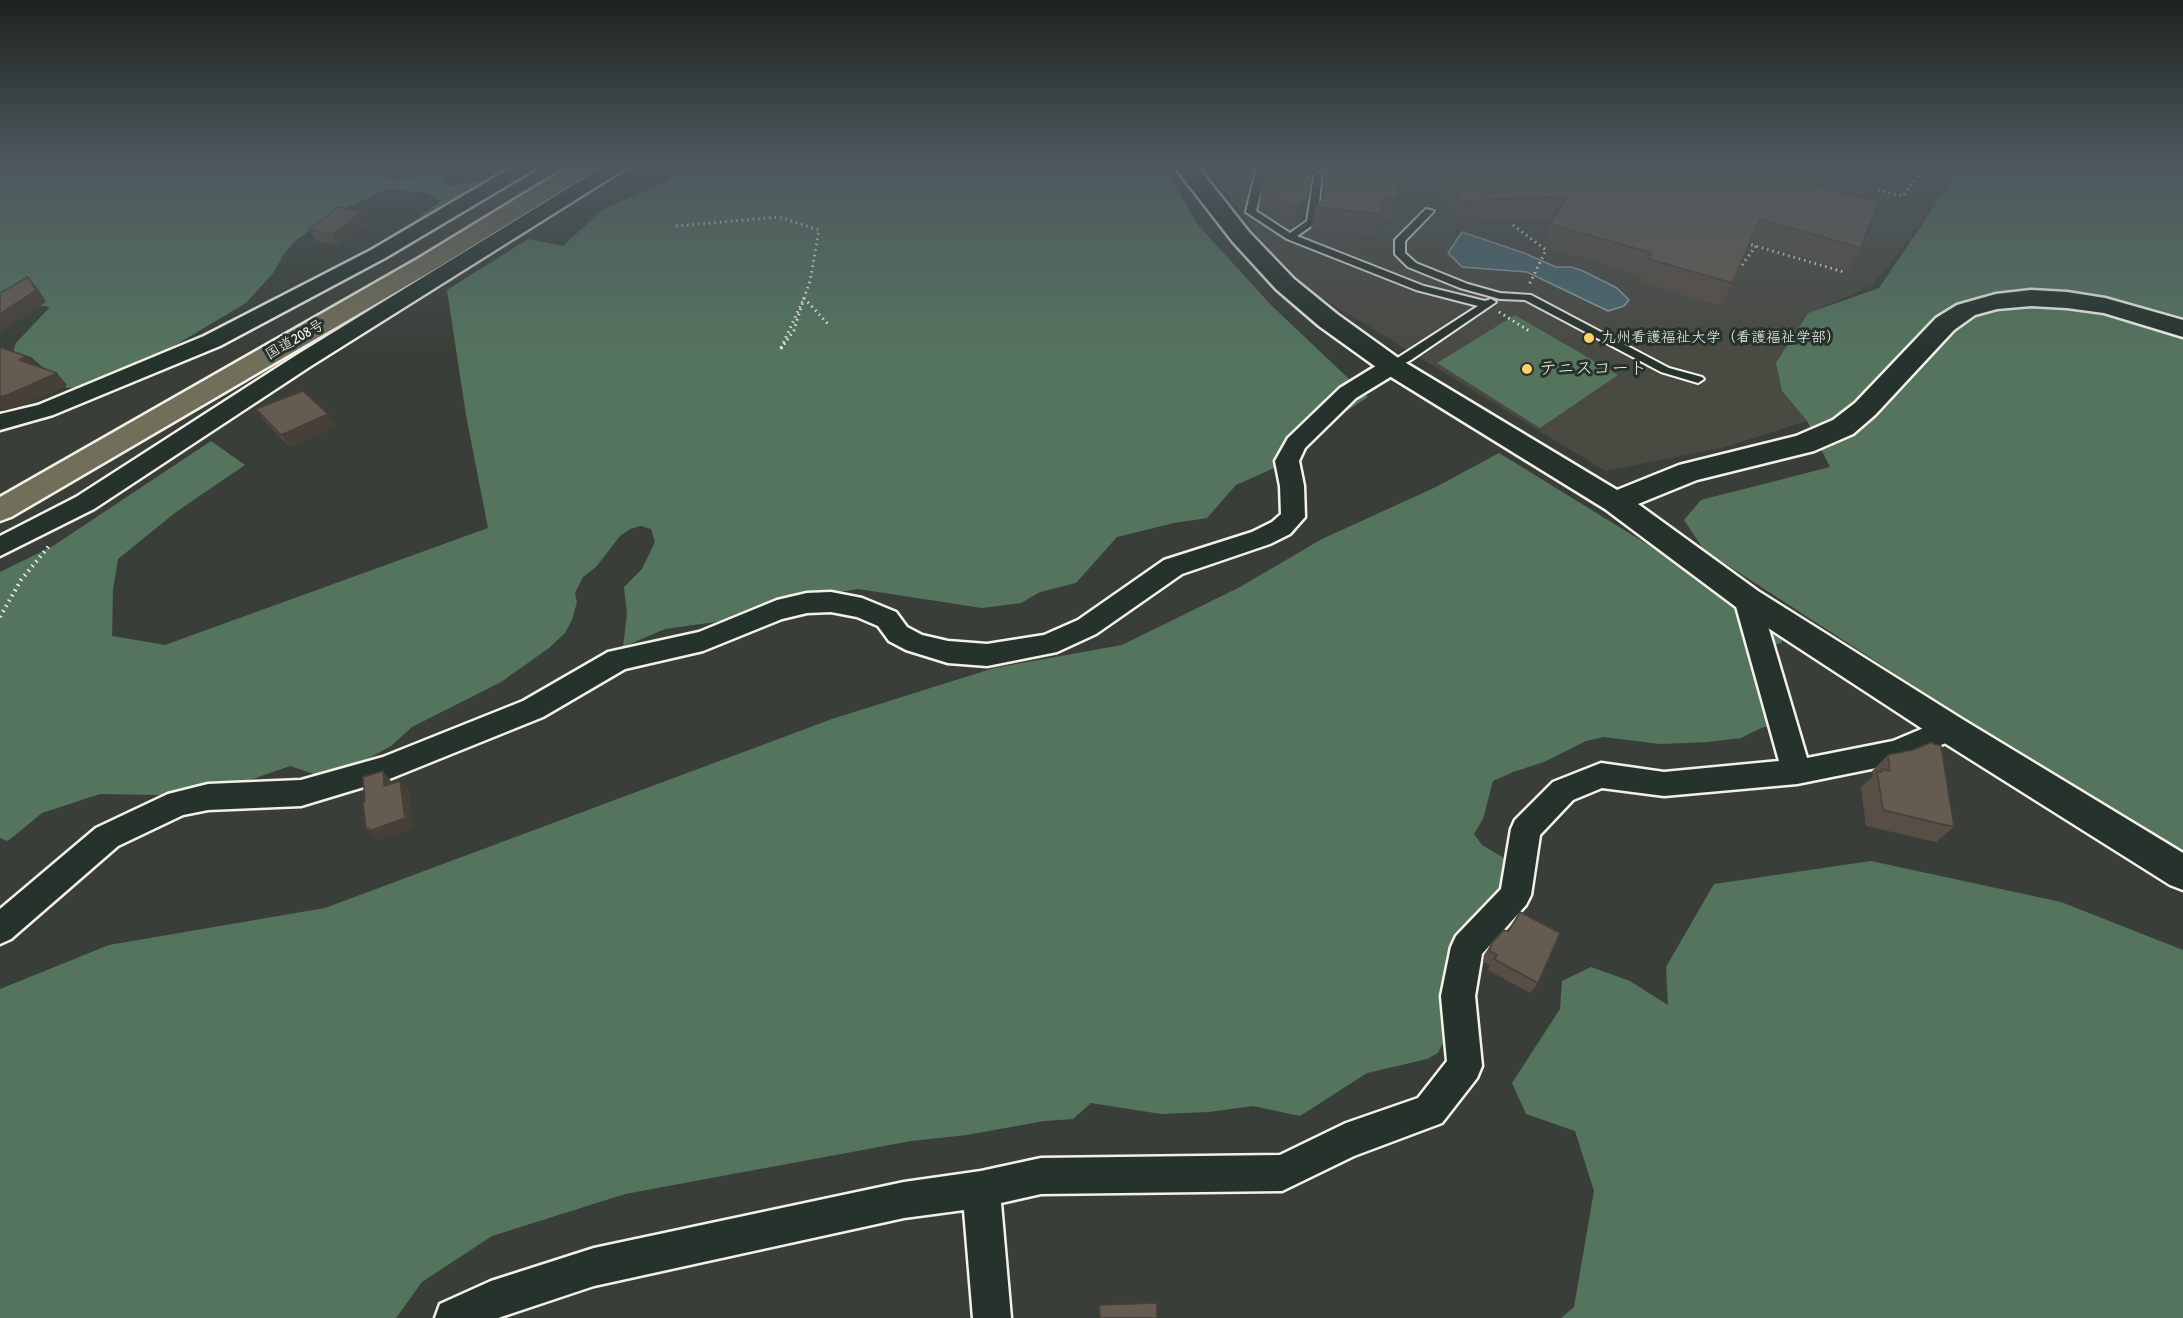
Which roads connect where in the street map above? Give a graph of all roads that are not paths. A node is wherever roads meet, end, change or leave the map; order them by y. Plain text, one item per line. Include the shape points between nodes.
1 (423, 228) edge
2 (451, 228) edge
3 (486, 228) edge
4 (518, 228) edge
5 (1234, 228) edge
6 (1275, 228) edge
7 (1304, 228) edge
8 (1412, 228) edge
9 (1290, 237) junction
10 (1500, 296) junction
11 (1487, 305) junction
12 (2183, 329) edge
13 (1392, 366) junction
14 (1698, 379) dead end
15 (0, 422) edge
16 (0, 484) edge
17 (1615, 502) junction
18 (0, 510) edge
19 (0, 547) edge
20 (1747, 599) junction
21 (1950, 729) junction
22 (1797, 771) junction
23 (2183, 873) edge
24 (0, 929) edge
25 (981, 1189) junction
26 (454, 1318) edge
27 (992, 1318) edge

1 - 15 street via 212,341 45,410
2 - 16 highway, 国道208号
3 - 18 highway, 国道208号
4 - 19 street via 85,503
5 - 13 street via 1285,284
6 - 9 lane
7 - 9 lane
8 - 10 lane via 1400,240 1400,254 1412,265
9 - 11 lane via 1420,288
10 - 11 lane
10 - 14 lane via 1527,297 1665,370
11 - 13 lane
12 - 17 street via 2105,306 2067,300 2031,298 1966,310 1945,324 1843,427 1804,444 1689,472
13 - 17 street
13 - 24 street via 1348,393 1296,444 1287,460 1293,518 1281,528 1173,567 1088,627 1048,645 987,655 948,652 915,643 898,633 887,619 862,608 831,602 777,610 703,641 618,660 533,709 387,768 300,793 208,796 177,803 107,837
17 - 20 street
20 - 21 street
20 - 22 street
21 - 22 street via 1896,752
21 - 23 street
22 - 25 street via 1664,784 1600,775 1563,791 1526,829 1515,895 1467,947 1458,996 1465,1066 1431,1111 1346,1142 1282,1173 1041,1176
25 - 26 street via 904,1200 594,1267 506,1295
25 - 27 street

